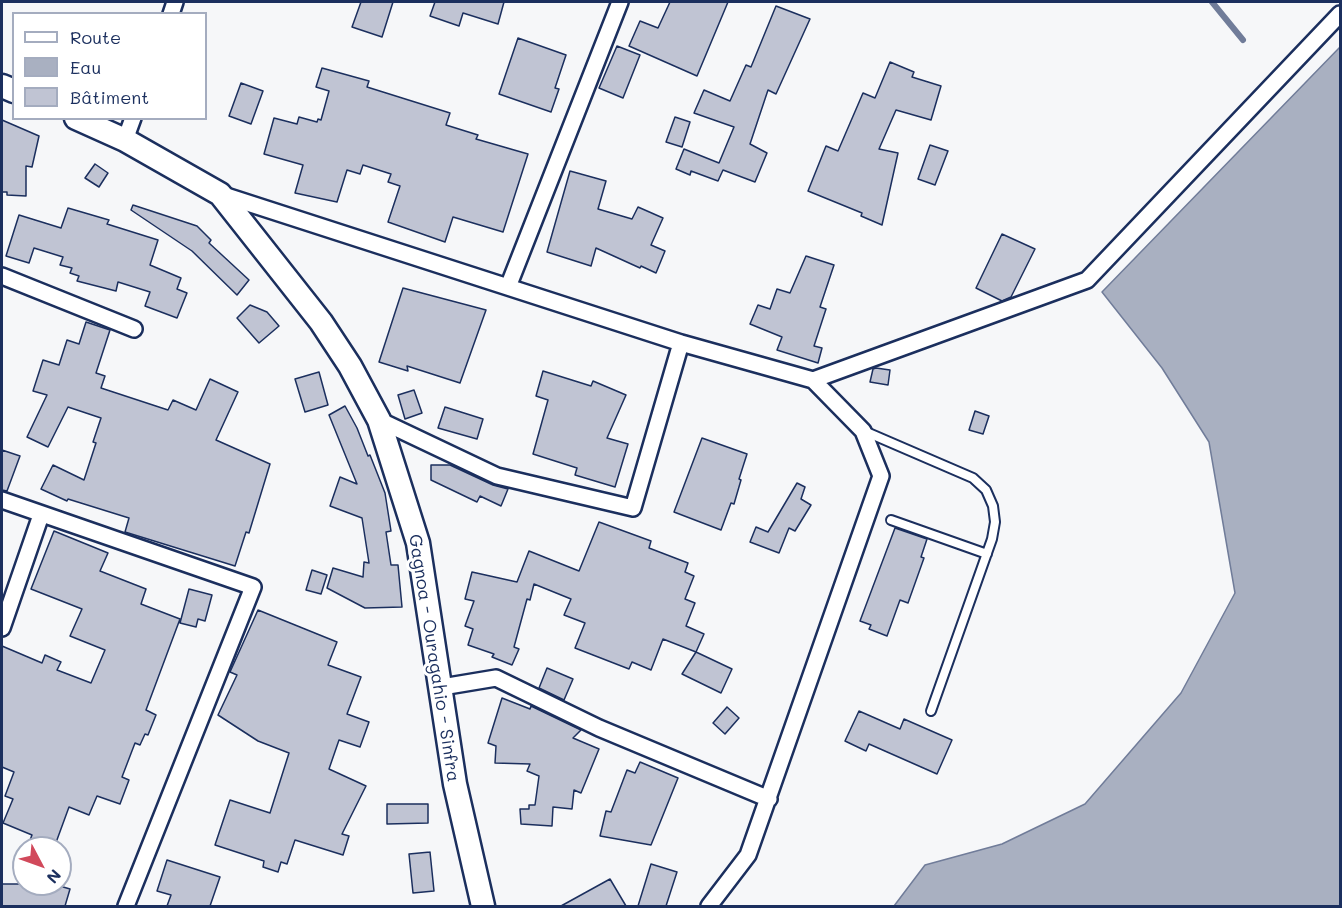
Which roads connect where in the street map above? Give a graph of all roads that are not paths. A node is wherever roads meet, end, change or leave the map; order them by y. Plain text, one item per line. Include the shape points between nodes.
1 (620, 2) edge
2 (1341, 14) edge
3 (80, 120) edge
4 (132, 120) edge
5 (125, 140) junction
6 (220, 194) junction
7 (2, 276) edge
8 (508, 287) junction
9 (134, 329) dead end
10 (681, 343) junction
11 (813, 380) junction
12 (379, 420) junction
13 (864, 431) junction
14 (2, 500) edge
15 (42, 515) junction
16 (891, 520) dead end
17 (987, 554) junction
18 (2, 628) edge
19 (442, 687) junction
20 (931, 711) dead end
21 (769, 799) junction
22 (126, 906) edge
23 (483, 906) edge
24 (709, 906) edge

1 - 8 street
2 - 11 street via 1087,280
3 - 5 main road, Gagnoa - Ouragahio - Sinfra
4 - 5 street
5 - 6 main road, Gagnoa - Ouragahio - Sinfra
6 - 8 street
6 - 12 main road, Gagnoa - Ouragahio - Sinfra via 321,322
7 - 9 street
8 - 10 street
10 - 11 street
10 - 12 street via 633,508 497,476
11 - 13 street
12 - 19 main road, Gagnoa - Ouragahio - Sinfra via 418,543
13 - 17 lane via 960,470 986,490 995,522
13 - 21 street via 881,476
14 - 15 street
15 - 18 street
15 - 22 street via 253,587
16 - 17 lane
17 - 20 lane
19 - 21 street via 496,678 599,728
19 - 23 main road, Gagnoa - Ouragahio - Sinfra via 454,784
21 - 24 street via 748,855

